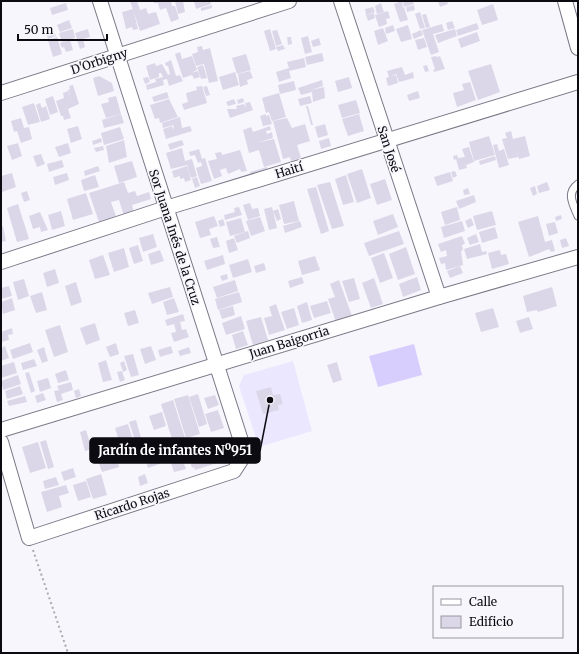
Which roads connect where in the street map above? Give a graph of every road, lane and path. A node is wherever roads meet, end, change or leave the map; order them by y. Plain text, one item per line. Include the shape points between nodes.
1 (100, 1) edge
2 (288, 1) edge
3 (341, 1) edge
4 (565, 1) edge
5 (578, 48) edge
6 (118, 55) junction
7 (578, 82) edge
8 (1, 93) edge
9 (386, 140) junction
10 (578, 184) edge
11 (166, 208) junction
12 (578, 216) edge
13 (578, 256) edge
14 (1, 262) edge
15 (439, 296) junction
16 (216, 365) junction
17 (1, 430) edge
18 (1, 442) edge
19 (234, 471) joint
20 (29, 538) junction
21 (68, 653) edge

1 - 6 street, Sor Juana Inés de la Cruz
2 - 6 street, D'Orbigny
3 - 9 street, San José
4 - 5 street
6 - 8 street, D'Orbigny
6 - 11 street, Sor Juana Inés de la Cruz
7 - 9 street, Haití
9 - 11 street, Haití
9 - 15 street, San José
10 - 12 lane via 570,197
11 - 14 street, Haití
11 - 16 street, Sor Juana Inés de la Cruz
13 - 15 street, Juan Baigorria
15 - 16 street, Juan Baigorria
16 - 17 street, Juan Baigorria
16 - 19 street, Sor Juana Inés de la Cruz via 244,447 243,457
18 - 20 street
19 - 20 street, Ricardo Rojas
20 - 21 path

